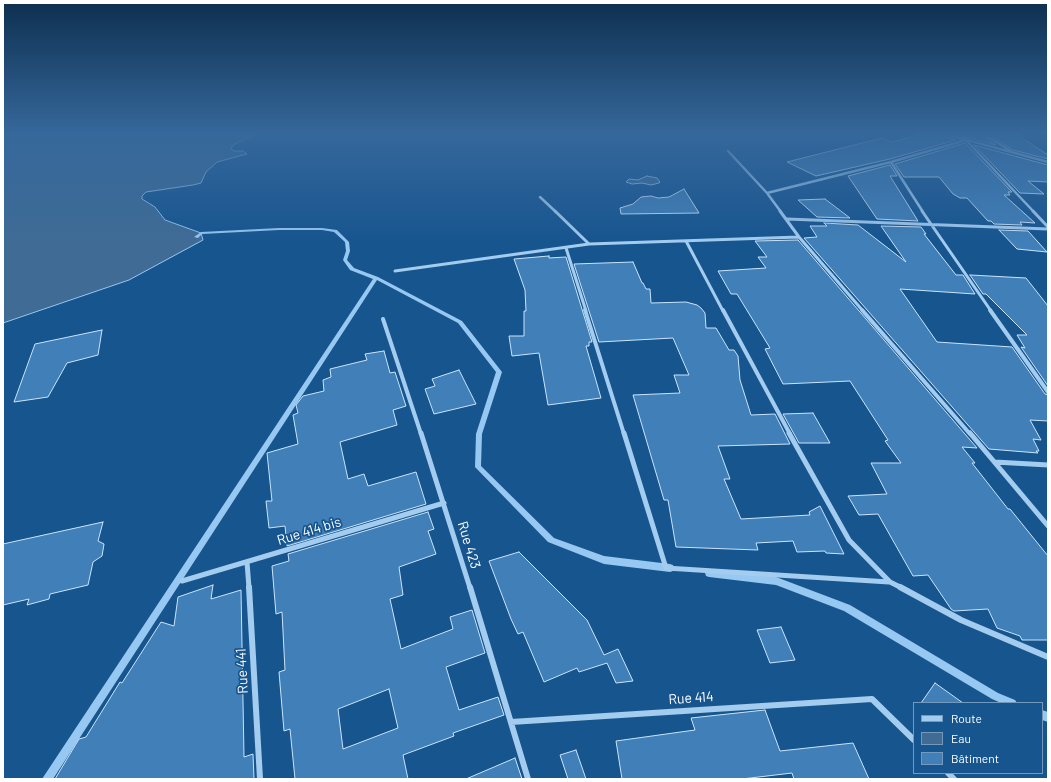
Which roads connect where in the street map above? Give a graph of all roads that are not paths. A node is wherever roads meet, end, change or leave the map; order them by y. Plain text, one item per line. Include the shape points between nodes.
1 (746, 170) edge
2 (857, 170) edge
3 (896, 170) edge
4 (994, 170) edge
5 (767, 193) junction
6 (540, 197) dead end
7 (787, 219) junction
8 (930, 224) junction
9 (1048, 228) edge
10 (799, 237) junction
11 (686, 241) junction
12 (588, 244) junction
13 (566, 248) junction
14 (395, 271) dead end
15 (383, 319) dead end
16 (1048, 392) edge
17 (995, 462) junction
18 (1048, 465) edge
19 (444, 503) junction
20 (1048, 526) edge
21 (247, 562) junction
22 (182, 582) dead end
23 (890, 582) junction
24 (1048, 657) edge
25 (511, 722) junction
26 (913, 739) edge
27 (260, 779) edge
28 (528, 779) edge

1 - 5 street
2 - 5 street
3 - 8 street
4 - 9 street
5 - 7 street
6 - 12 street
7 - 8 street
7 - 10 street
8 - 9 street
8 - 16 street
10 - 11 street
10 - 17 street
11 - 12 street
11 - 23 street via 849,540
12 - 13 street
13 - 14 street
13 - 23 street via 666,568
15 - 19 street, Rue 423
17 - 18 street
17 - 20 street
19 - 21 street, Rue 414 bis
19 - 25 street, Rue 423
21 - 22 street, Rue 414 bis
21 - 27 street, Rue 441
23 - 24 street via 961,620
25 - 26 street, Rue 414 via 872,699
25 - 28 street, Rue 423

